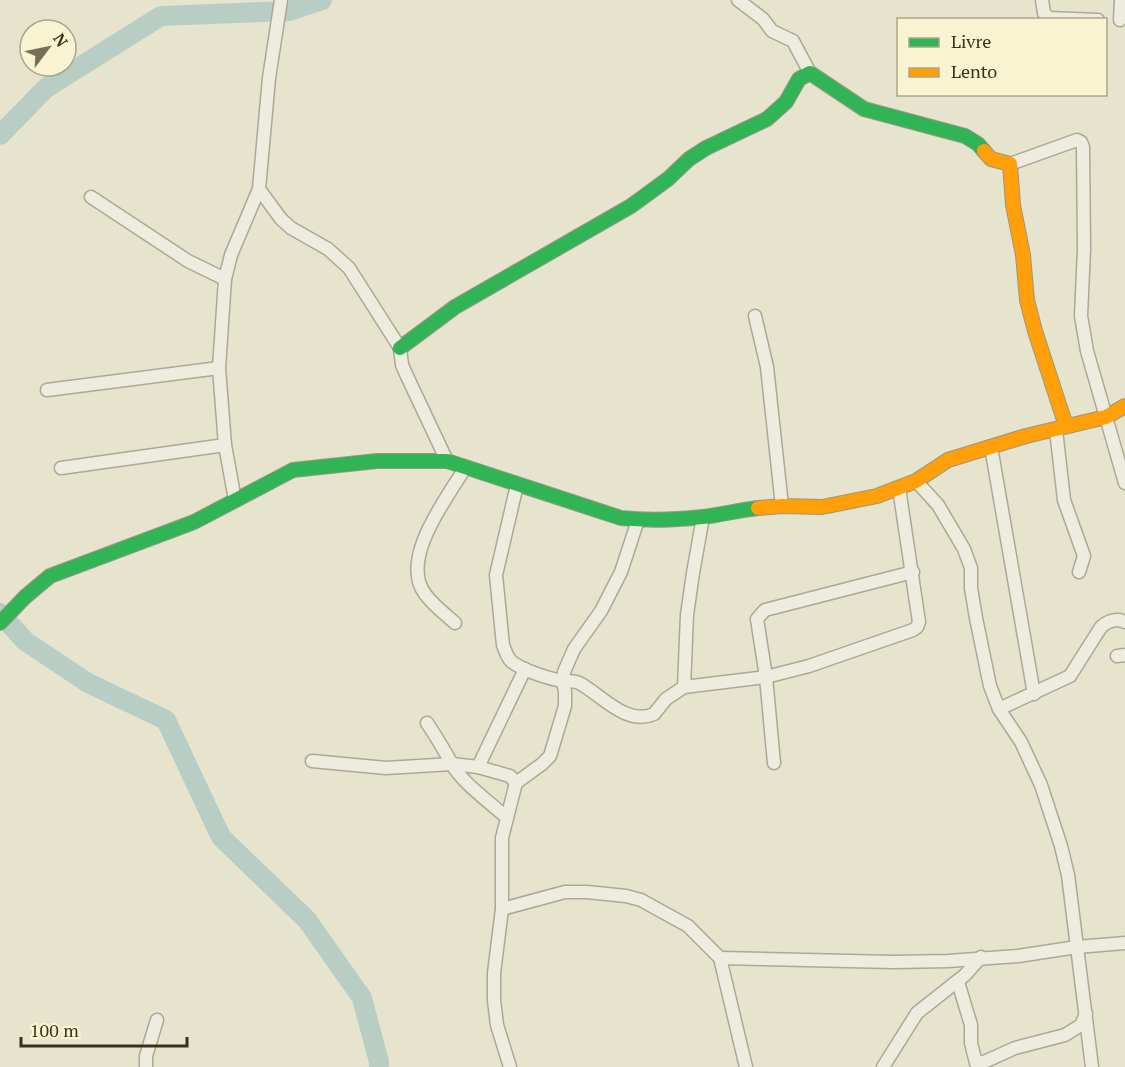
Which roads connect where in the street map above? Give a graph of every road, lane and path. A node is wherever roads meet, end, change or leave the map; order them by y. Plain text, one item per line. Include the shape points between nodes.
1 (281, 0) edge
2 (738, 0) edge
3 (1042, 0) edge
4 (1121, 0) edge
5 (1049, 18) edge
6 (1107, 20) edge
7 (1123, 20) edge
8 (810, 73) junction
9 (1010, 164) junction
10 (259, 189) junction
11 (91, 196) dead end
12 (225, 279) junction
13 (755, 316) dead end
14 (400, 348) junction
15 (219, 368) junction
16 (47, 390) dead end
17 (1125, 406) edge
18 (1106, 417) junction
19 (1061, 428) junction
20 (225, 445) junction
21 (992, 447) junction
22 (447, 461) junction
23 (61, 468) dead end
24 (465, 468) junction
25 (916, 481) junction
26 (1125, 483) edge
27 (517, 485) junction
28 (899, 488) junction
29 (234, 500) junction
30 (782, 506) junction
31 (703, 517) junction
32 (638, 520) junction
33 (913, 572) junction
34 (1079, 572) dead end
35 (1125, 622) edge
36 (1, 623) edge
37 (455, 623) dead end
38 (525, 669) junction
39 (766, 677) junction
40 (562, 681) junction
41 (684, 687) junction
42 (1034, 694) junction
43 (999, 709) junction
44 (427, 723) dead end
45 (312, 761) dead end
46 (774, 763) dead end
47 (452, 764) junction
48 (478, 767) junction
49 (516, 783) junction
50 (507, 818) junction
51 (502, 909) junction
52 (1125, 943) edge
53 (1077, 946) junction
54 (981, 957) junction
55 (720, 958) junction
56 (958, 982) junction
57 (1086, 1014) junction
58 (157, 1020) dead end
59 (146, 1067) edge
60 (510, 1067) edge
61 (746, 1067) edge
62 (883, 1067) edge
63 (1092, 1067) edge

1 - 10 street
2 - 8 street via 776,34 792,42
3 - 5 street
4 - 7 street
6 - 7 street
8 - 9 street via 864,109 965,136 991,159
8 - 14 street via 799,79 786,102 767,119 706,148 632,206 454,307
9 - 18 street via 1077,140 1083,147 1081,316
9 - 19 street via 1027,300
10 - 12 street
10 - 14 street via 291,228 328,249 349,268
11 - 12 street via 188,261
12 - 15 street
13 - 30 street via 767,367
14 - 22 street via 402,365
15 - 16 street
15 - 20 street
17 - 18 street
18 - 19 street
18 - 26 street
19 - 21 street
19 - 34 street via 1064,500 1084,556
20 - 23 street
20 - 29 street
21 - 25 street via 948,460
21 - 42 street
22 - 24 street
22 - 29 street via 377,461 293,470
24 - 27 street
24 - 37 street via 418,553 423,592
25 - 28 street
25 - 43 street via 938,505 971,568 983,656
27 - 32 street
27 - 38 street via 496,575 503,645 512,662
28 - 30 street via 822,507
28 - 33 street
29 - 36 street via 194,522 50,576
30 - 31 street
31 - 32 street
31 - 41 street via 687,615
32 - 40 street via 621,572 601,611 574,649
33 - 39 street via 919,622 913,630
33 - 39 street via 765,610 757,619
35 - 42 street via 1107,622 1073,673
38 - 40 street
38 - 48 street
39 - 41 street
39 - 46 street
40 - 41 street via 578,682 619,710 643,716 654,714 666,699
40 - 49 street via 565,706 550,756
42 - 43 street
43 - 53 street via 1025,748 1041,784 1068,875
44 - 47 street
45 - 47 street via 386,768
47 - 48 street
47 - 50 street
48 - 49 street via 510,776
49 - 50 street
50 - 51 street via 502,838
51 - 55 street via 565,892 626,896 688,926
51 - 60 street via 494,1000
52 - 53 street
53 - 54 street via 1018,956
53 - 57 street
54 - 55 street via 893,962
54 - 56 street
55 - 61 street
56 - 57 street via 971,1024 976,1063 1065,1035 1081,1025
56 - 62 street via 917,1013
57 - 63 street
58 - 59 street

